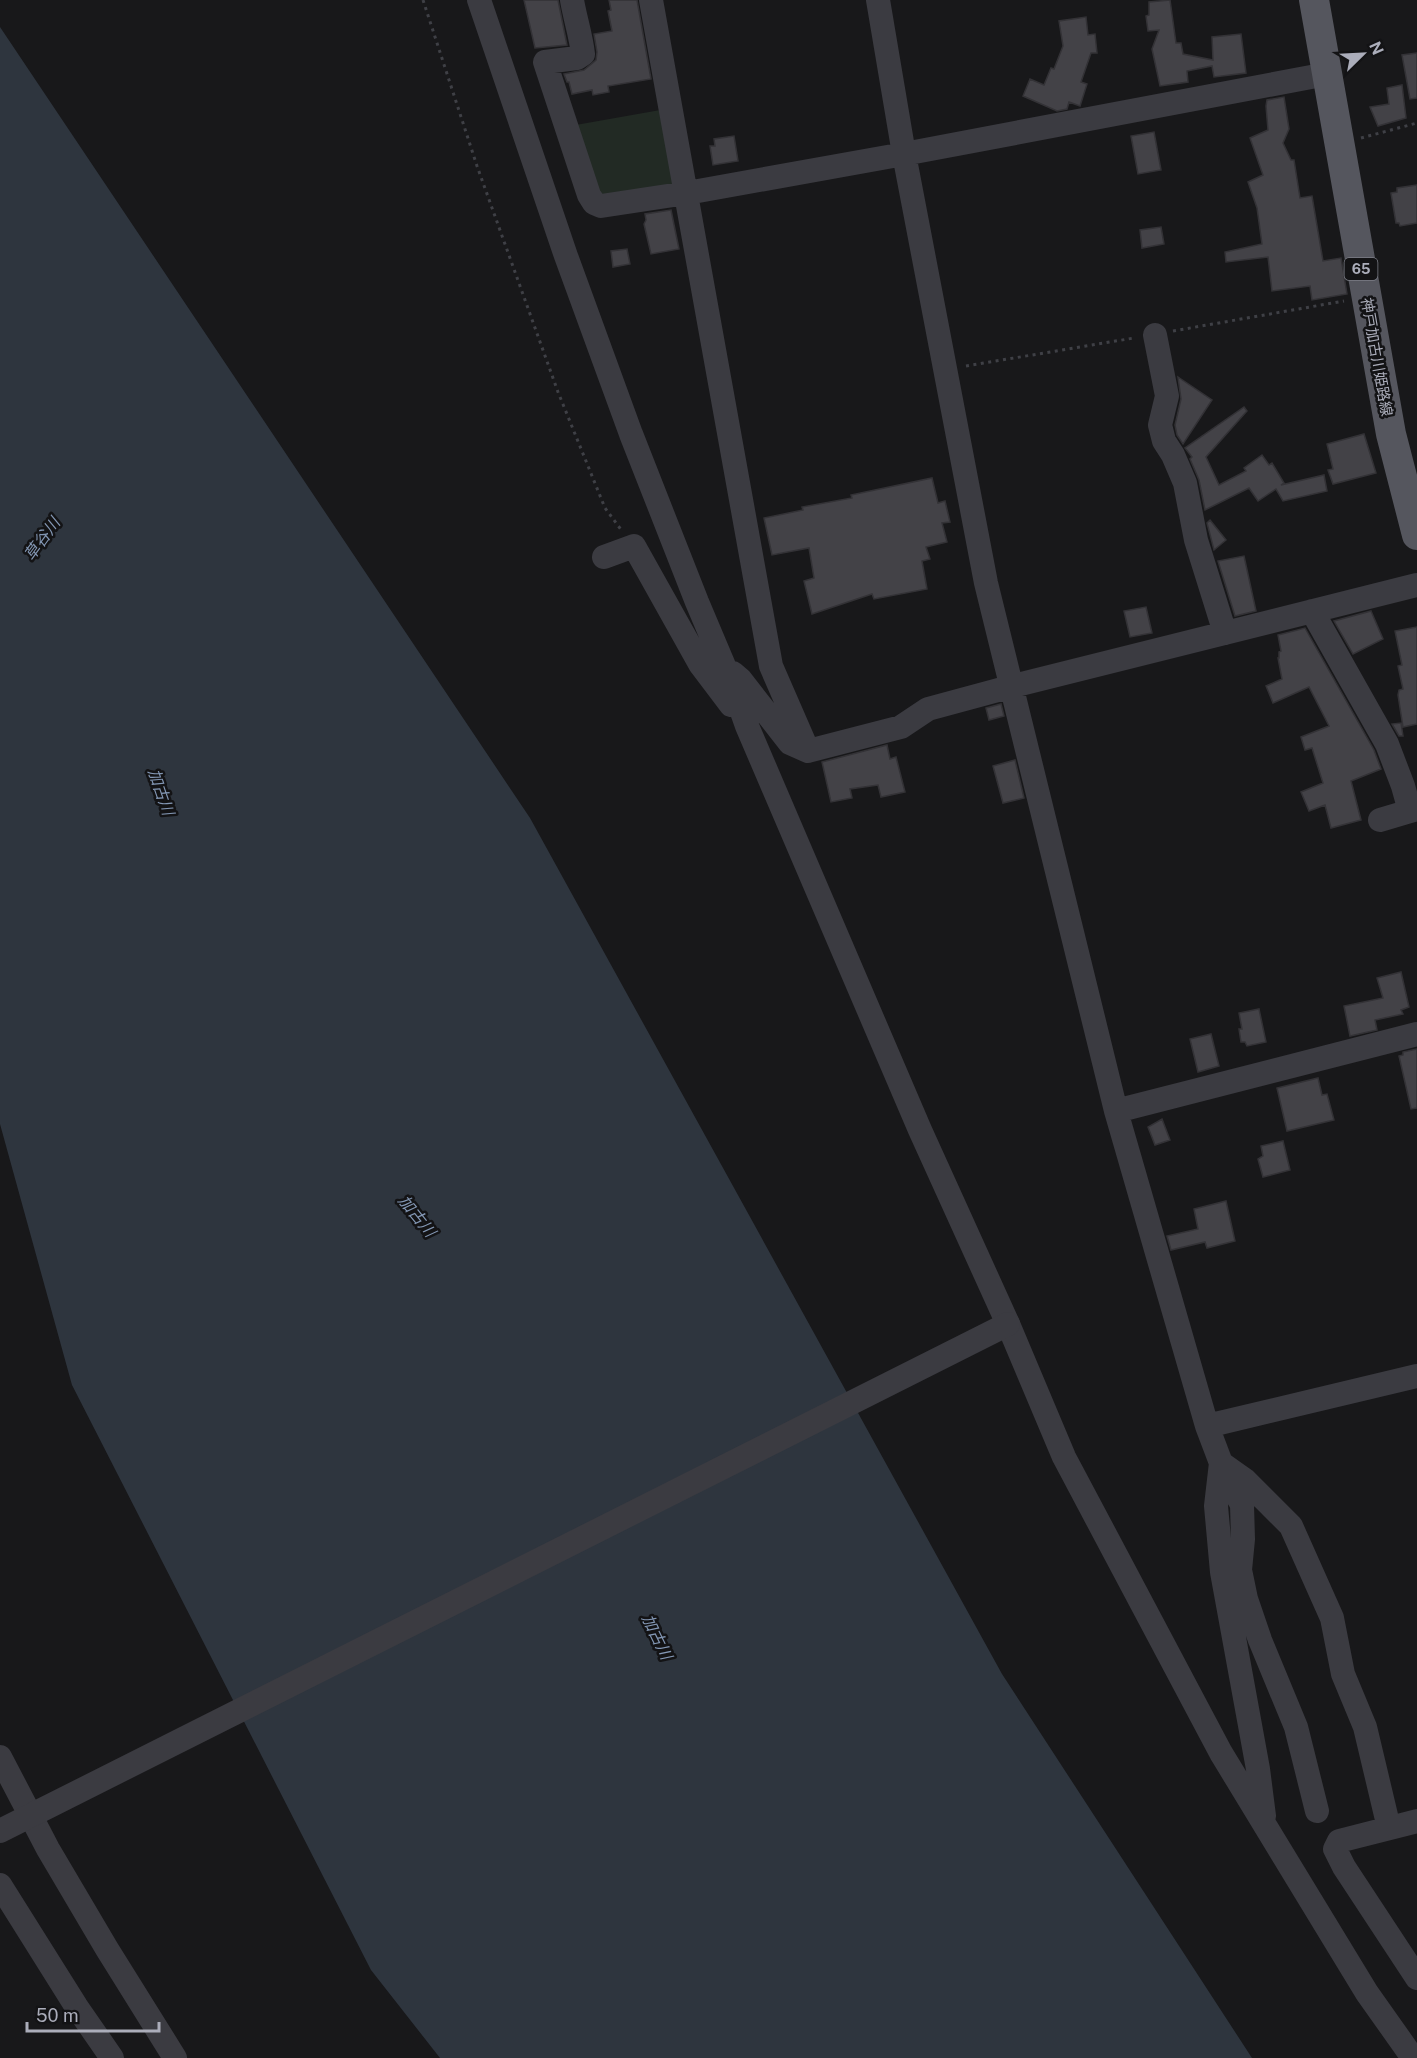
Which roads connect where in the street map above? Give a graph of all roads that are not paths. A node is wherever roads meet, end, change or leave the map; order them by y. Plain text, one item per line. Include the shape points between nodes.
1 (479, 0) edge
2 (572, 0) edge
3 (651, 0) edge
4 (878, 0) edge
5 (1314, 0) edge
6 (1327, 74) junction
7 (904, 154) junction
8 (687, 193) junction
9 (1155, 335) dead end
10 (1417, 536) edge
11 (604, 557) dead end
12 (1417, 585) edge
13 (1312, 611) junction
14 (1225, 633) junction
15 (724, 665) junction
16 (1013, 686) junction
17 (747, 726) junction
18 (808, 751) junction
19 (1413, 810) edge
20 (1380, 820) dead end
21 (1417, 1034) edge
22 (1116, 1111) junction
23 (1008, 1324) junction
24 (1417, 1376) edge
25 (1207, 1426) junction
26 (1221, 1463) junction
27 (0, 1757) edge
28 (1317, 1811) dead end
29 (1417, 1821) edge
30 (1266, 1828) junction
31 (1389, 1828) junction
32 (0, 1831) edge
33 (0, 1885) edge
34 (1417, 1977) edge
35 (112, 2058) edge
36 (175, 2058) edge
37 (1413, 2058) edge

1 - 15 street via 631,434
2 - 8 street via 583,54 545,62 589,195 601,206
3 - 8 street
4 - 7 street
5 - 6 main road, 神戸加古川姫路線 / 65
6 - 7 street
6 - 10 main road, 神戸加古川姫路線 / 65 via 1391,434
7 - 8 street
7 - 16 street via 986,583
8 - 18 street via 771,666
9 - 14 street via 1167,396 1160,425 1185,483 1196,540
11 - 17 street via 634,546 700,664
12 - 13 street
13 - 14 street
13 - 19 street via 1387,744
14 - 16 street
15 - 17 street
15 - 18 street via 740,679 790,743
16 - 18 street via 928,709 901,727
16 - 22 street
17 - 23 street via 920,1130
19 - 20 street
21 - 22 street
22 - 25 street
23 - 30 street via 1064,1457 1221,1752
23 - 32 street, bridge
24 - 25 street
25 - 26 street
26 - 28 street via 1242,1505 1240,1570 1246,1599 1296,1727
26 - 30 street via 1216,1506 1222,1572
26 - 31 street via 1245,1479 1291,1526 1332,1618 1344,1674 1365,1727
27 - 36 street via 48,1849
29 - 31 street
30 - 37 street via 1367,1993
31 - 34 street via 1339,1841 1335,1849
33 - 35 street

